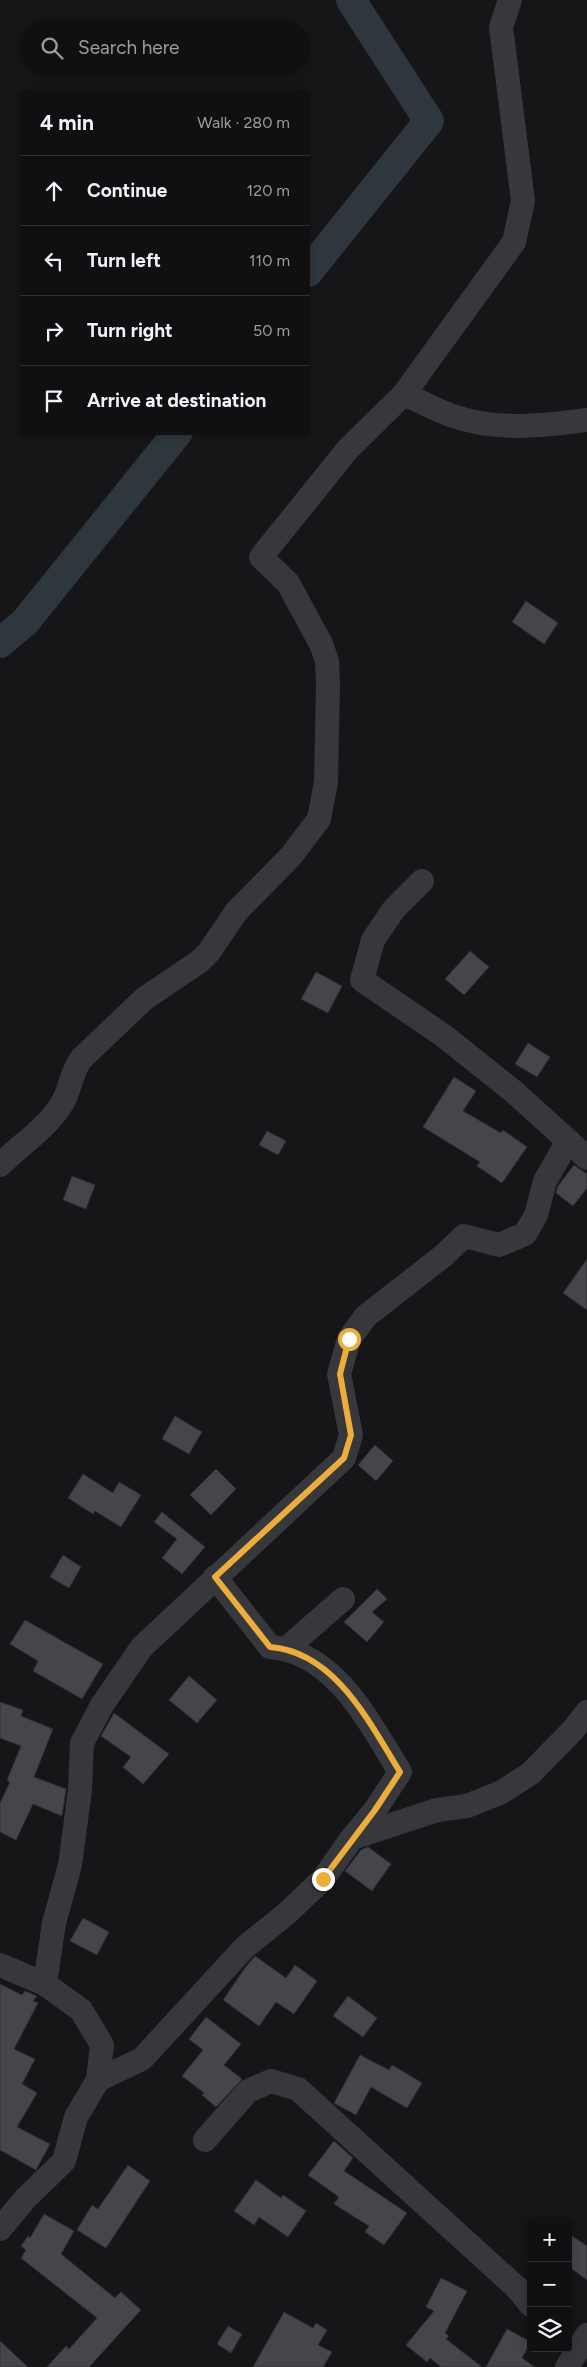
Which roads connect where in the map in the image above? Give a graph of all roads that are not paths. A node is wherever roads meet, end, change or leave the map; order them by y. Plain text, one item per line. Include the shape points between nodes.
1 (510, 0) edge
2 (404, 394) junction
3 (587, 420) edge
4 (422, 881) dead end
5 (568, 1141) junction
6 (587, 1158) edge
7 (0, 1165) edge
8 (215, 1577) junction
9 (343, 1599) dead end
10 (287, 1648) junction
11 (587, 1712) edge
12 (352, 1838) junction
13 (0, 1965) edge
14 (45, 1984) junction
15 (98, 2080) junction
16 (205, 2140) dead end
17 (0, 2229) edge
18 (527, 2300) edge
19 (587, 2335) edge
20 (569, 2357) edge

1 - 2 street via 501,27 524,202 514,242
2 - 3 street via 454,417 496,425 549,426
2 - 7 street via 348,449 261,557 288,583 321,644 326,661 326,782 318,819 291,856 236,912 209,952 144,999 81,1059 55,1114
4 - 5 street via 394,909 373,940 362,980 444,1036 513,1091
5 - 6 street
5 - 8 street via 545,1181 536,1214 525,1234 499,1245 464,1236 366,1316 349,1339 340,1374 351,1435 344,1458
8 - 10 street via 270,1647
8 - 14 street via 142,1647 102,1705 82,1743 80,1790 70,1866 54,1923
9 - 10 street
10 - 12 street via 306,1656 342,1685 400,1772
11 - 12 street via 531,1772 502,1792 467,1806 437,1810
12 - 15 street via 323,1879 246,1947 142,2059
13 - 14 street
14 - 15 street via 81,2010 102,2045
15 - 17 street via 76,2117 64,2161 25,2198
16 - 18 street via 248,2091 271,2081 298,2088
19 - 20 street

